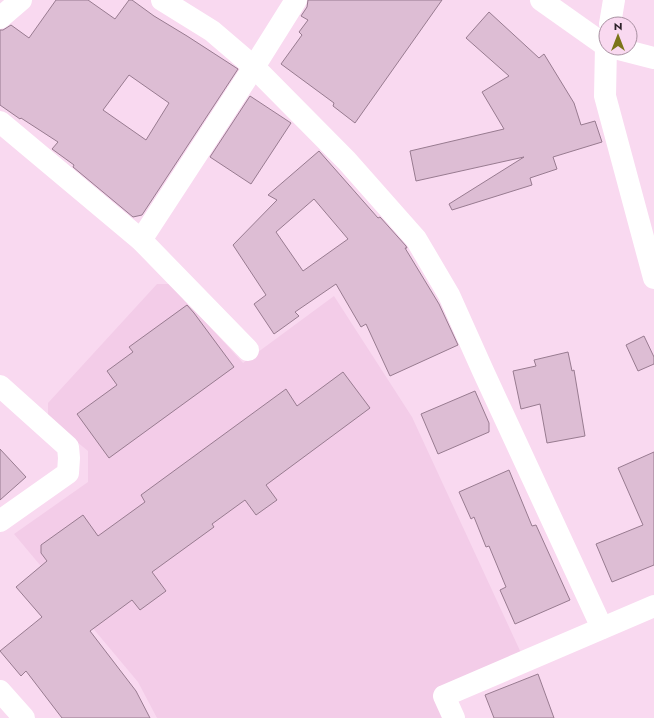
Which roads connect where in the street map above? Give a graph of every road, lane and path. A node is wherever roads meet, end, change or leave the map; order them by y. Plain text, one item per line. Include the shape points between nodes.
1 (21, 0) edge
2 (162, 0) edge
3 (296, 0) edge
4 (541, 0) edge
5 (614, 0) edge
6 (611, 16) edge
7 (0, 18) edge
8 (598, 40) edge
9 (638, 54) edge
10 (606, 56) edge
11 (654, 58) edge
12 (254, 68) junction
13 (0, 122) edge
14 (140, 240) junction
15 (654, 278) edge
16 (248, 350) dead end
17 (0, 386) edge
18 (0, 522) edge
19 (654, 606) edge
20 (602, 628) junction
21 (0, 690) edge
22 (24, 718) edge
23 (454, 718) edge

1 - 7 street
2 - 12 street via 212,31
3 - 12 street
4 - 8 street
5 - 6 street
9 - 11 street
10 - 15 street via 605,96
12 - 14 street
12 - 20 street via 347,161 416,239 449,295
13 - 14 street
14 - 16 street
17 - 18 street via 68,447 69,458 68,473
19 - 20 street
20 - 23 street via 444,696
21 - 22 street

